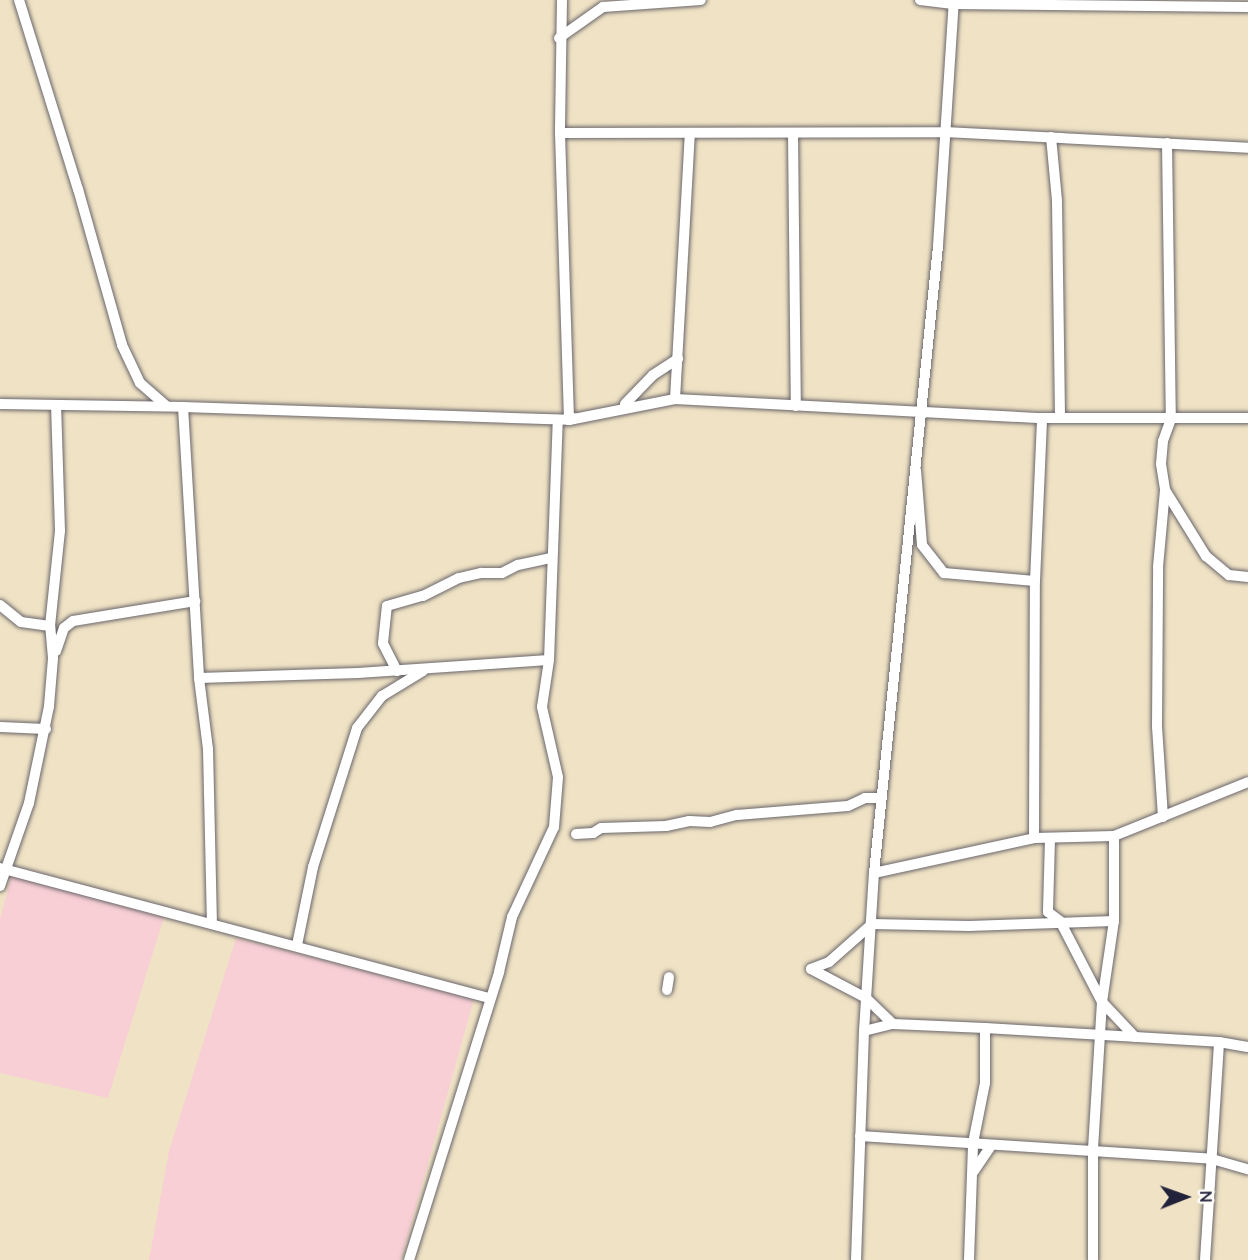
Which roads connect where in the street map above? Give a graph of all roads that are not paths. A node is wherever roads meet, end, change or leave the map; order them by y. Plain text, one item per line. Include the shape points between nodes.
1 (19, 0) edge
2 (562, 0) edge
3 (593, 0) edge
4 (701, 0) edge
5 (920, 0) edge
6 (670, 1) edge
7 (954, 2) edge
8 (604, 7) junction
9 (1248, 7) edge
10 (559, 38) junction
11 (945, 132) junction
12 (690, 133) junction
13 (793, 133) junction
14 (560, 134) junction
15 (1051, 137) junction
16 (1167, 143) junction
17 (1248, 148) edge
18 (678, 359) junction
19 (675, 398) junction
20 (0, 404) edge
21 (625, 404) junction
22 (56, 405) junction
23 (167, 406) junction
24 (183, 407) junction
25 (796, 407) junction
26 (921, 413) junction
27 (1059, 417) junction
28 (1042, 418) junction
29 (1248, 418) edge
30 (1171, 419) junction
31 (564, 420) junction
32 (914, 460) junction
33 (1165, 490) junction
34 (551, 558) junction
35 (1248, 577) edge
36 (1035, 581) junction
37 (195, 601) junction
38 (0, 606) edge
39 (50, 626) junction
40 (53, 658) junction
41 (549, 660) junction
42 (427, 669) junction
43 (397, 671) junction
44 (200, 678) junction
45 (0, 727) edge
46 (46, 729) junction
47 (1248, 782) edge
48 (881, 798) junction
49 (1163, 817) junction
50 (576, 834) dead end
51 (1114, 836) junction
52 (1034, 838) junction
53 (1050, 839) junction
54 (2, 868) edge
55 (874, 873) junction
56 (0, 886) edge
57 (1114, 920) junction
58 (1059, 921) junction
59 (212, 924) junction
60 (872, 924) junction
61 (297, 945) junction
62 (669, 976) dead end
63 (667, 990) dead end
64 (489, 998) junction
65 (866, 998) junction
66 (1102, 1002) junction
67 (893, 1024) junction
68 (985, 1028) junction
69 (864, 1031) junction
70 (1101, 1036) junction
71 (1135, 1037) junction
72 (1219, 1042) junction
73 (1248, 1047) edge
74 (860, 1136) junction
75 (973, 1143) junction
76 (991, 1146) junction
77 (1093, 1149) junction
78 (1212, 1159) junction
79 (1248, 1169) edge
80 (974, 1172) junction
81 (409, 1260) edge
82 (856, 1260) edge
83 (969, 1260) edge
84 (1093, 1260) edge
85 (1205, 1260) edge

1 - 23 street via 122,345 140,383
2 - 10 street
3 - 8 street
4 - 6 street
5 - 7 street
6 - 8 street
7 - 9 street
7 - 11 street
8 - 10 street
10 - 14 street
11 - 13 street
11 - 15 street
11 - 26 street
12 - 13 street
12 - 14 street
12 - 18 street
13 - 25 street
14 - 31 street
15 - 16 street
15 - 27 street via 1057,201
16 - 17 street
16 - 30 street
18 - 19 street
18 - 21 street via 653,375
19 - 21 street via 654,396
19 - 25 street
19 - 31 street
20 - 22 street
21 - 31 street
22 - 23 street
22 - 39 street via 60,531
23 - 24 street
24 - 31 street
24 - 37 street
25 - 26 street
26 - 28 street
26 - 32 street
27 - 28 street
27 - 30 street
28 - 36 street
29 - 30 street
30 - 33 street via 1161,464
31 - 34 street
32 - 36 street via 920,485 922,545 944,573
32 - 48 street
33 - 35 street via 1206,556 1228,575
33 - 49 street via 1158,567 1157,727
34 - 41 street
34 - 43 street via 502,573 459,578 423,596 387,606 383,643
36 - 52 street
37 - 40 street via 73,621 64,628
37 - 44 street
38 - 39 street via 21,622
39 - 40 street
40 - 46 street
41 - 42 street
41 - 64 street via 542,707 558,777 554,827 512,918
42 - 43 street
42 - 61 street via 382,696 357,728 313,867
43 - 44 street
44 - 59 street via 211,798
45 - 46 street
46 - 54 street via 29,803
47 - 49 street
48 - 50 street via 865,798 848,806
48 - 55 street
49 - 51 street
51 - 53 street
51 - 57 street
52 - 53 street
52 - 55 street
53 - 58 street via 1048,912
54 - 56 street
54 - 59 street
55 - 60 street
57 - 58 street
57 - 66 street
58 - 60 street via 969,926
58 - 66 street
59 - 61 street
60 - 65 street
60 - 65 street via 839,954 811,969
61 - 64 street
62 - 63 street
64 - 81 street
65 - 67 street
65 - 69 street
66 - 70 street
66 - 71 street
67 - 68 street
67 - 69 street
68 - 70 street
68 - 75 street via 985,1083
69 - 74 street
70 - 71 street
70 - 77 street
71 - 72 street
72 - 73 street
72 - 78 street
74 - 75 street
74 - 82 street
75 - 76 street
75 - 80 street
76 - 77 street
76 - 80 street
77 - 78 street
77 - 84 street
78 - 79 street
78 - 85 street
80 - 83 street

